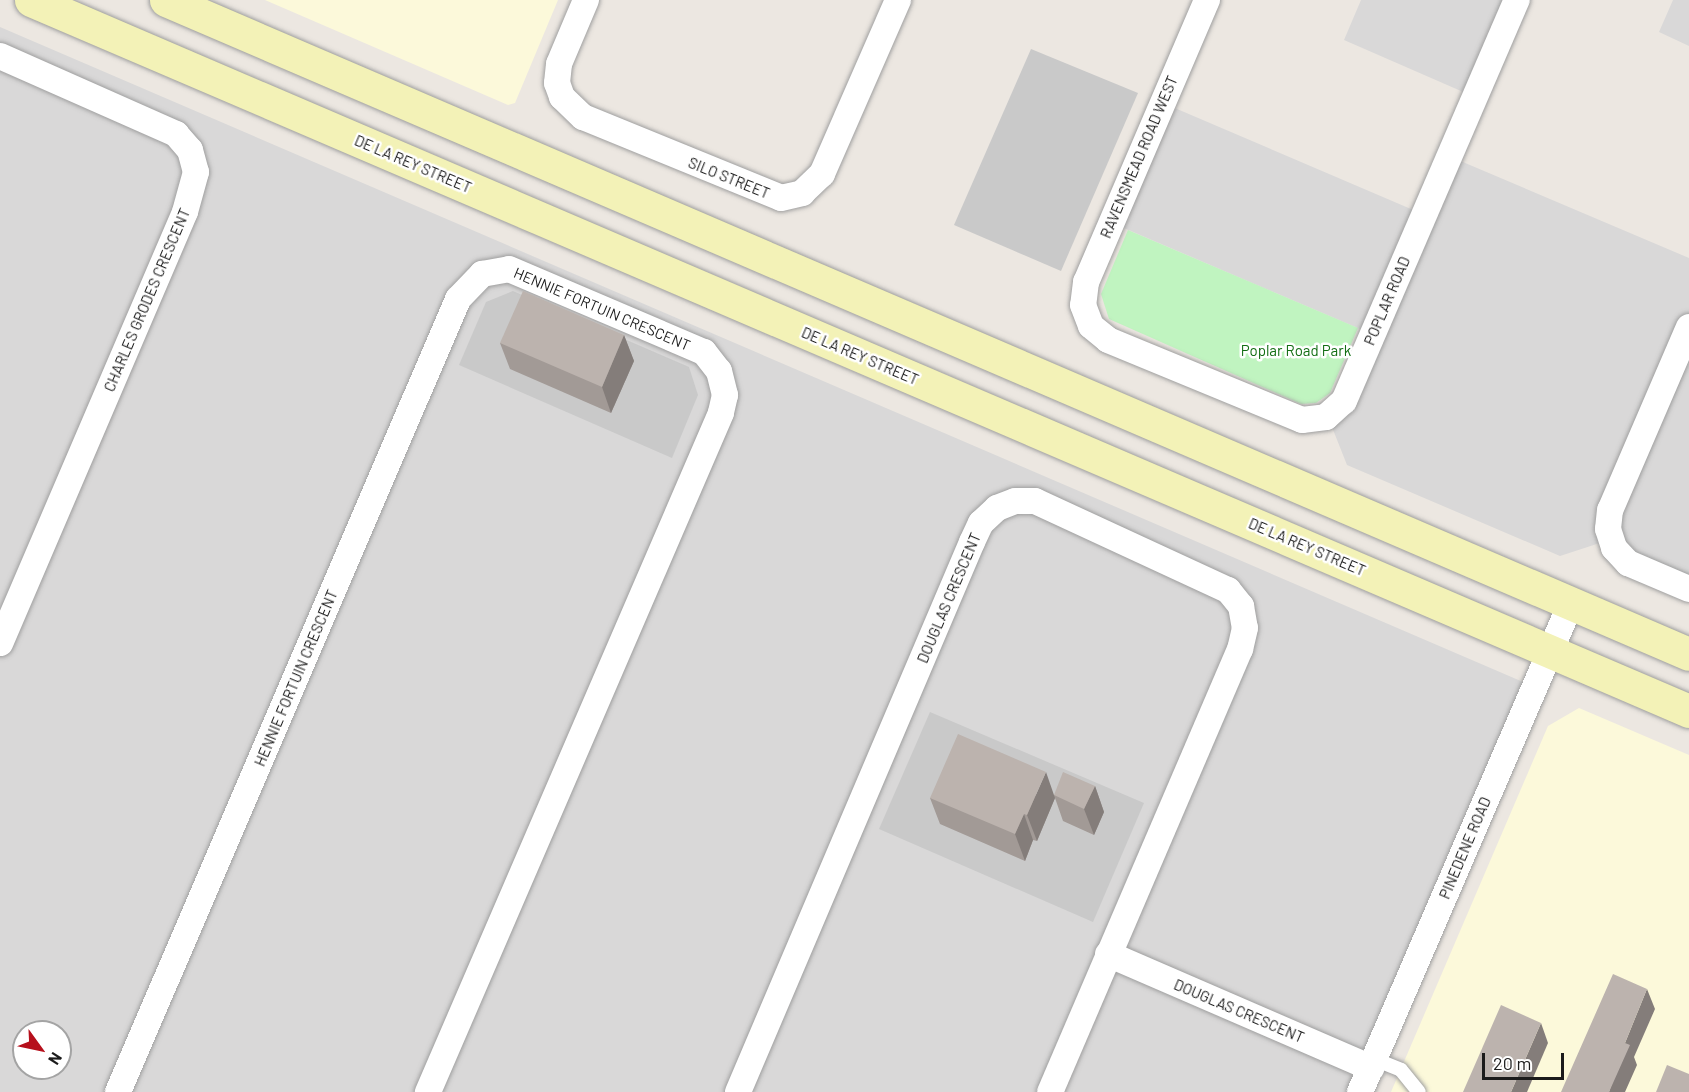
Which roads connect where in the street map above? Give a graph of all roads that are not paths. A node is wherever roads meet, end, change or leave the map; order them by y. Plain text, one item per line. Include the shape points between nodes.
1 (31, 0) edge
2 (166, 0) edge
3 (586, 0) edge
4 (898, 0) edge
5 (1207, 0) edge
6 (1517, 0) edge
7 (0, 56) edge
8 (1085, 317) joint
9 (1689, 327) edge
10 (1689, 589) edge
11 (1571, 603) junction
12 (0, 643) edge
13 (1551, 650) junction
14 (1689, 654) edge
15 (1689, 711) edge
16 (1108, 954) junction
17 (1372, 1064) junction
18 (118, 1092) edge
19 (428, 1092) edge
20 (738, 1092) edge
21 (1050, 1092) edge
22 (1360, 1092) edge
23 (1419, 1092) edge

1 - 13 main road, DE LA REY STREET
2 - 11 main road
3 - 4 street, SILO STREET via 559,64 557,83 562,97 593,121 771,196 792,197 810,188 822,174
5 - 8 street, RAVENSMEAD ROAD WEST via 1086,282
6 - 8 street, POPLAR ROAD via 1344,401 1326,417 1302,420 1267,407 1108,340
7 - 12 street, CHARLES GRODES CRESCENT via 176,134 190,150 196,172 185,212
9 - 10 street via 1611,510 1610,539 1628,563
11 - 13 street, PINEDENE ROAD
11 - 14 main road
13 - 15 main road, DE LA REY STREET
13 - 17 street, PINEDENE ROAD
16 - 17 street, DOUGLAS CRESCENT
16 - 20 street, DOUGLAS CRESCENT via 1240,649 1245,628 1241,606 1228,590 1208,580 1035,501 1015,501 997,508 981,523 972,542
16 - 21 street, DOUGLAS CRESCENT
17 - 22 street, PINEDENE ROAD
17 - 23 lane via 1401,1070
18 - 19 street, HENNIE FORTUIN CRESCENT via 458,299 482,274 509,269 704,352 719,371 725,395 721,413

